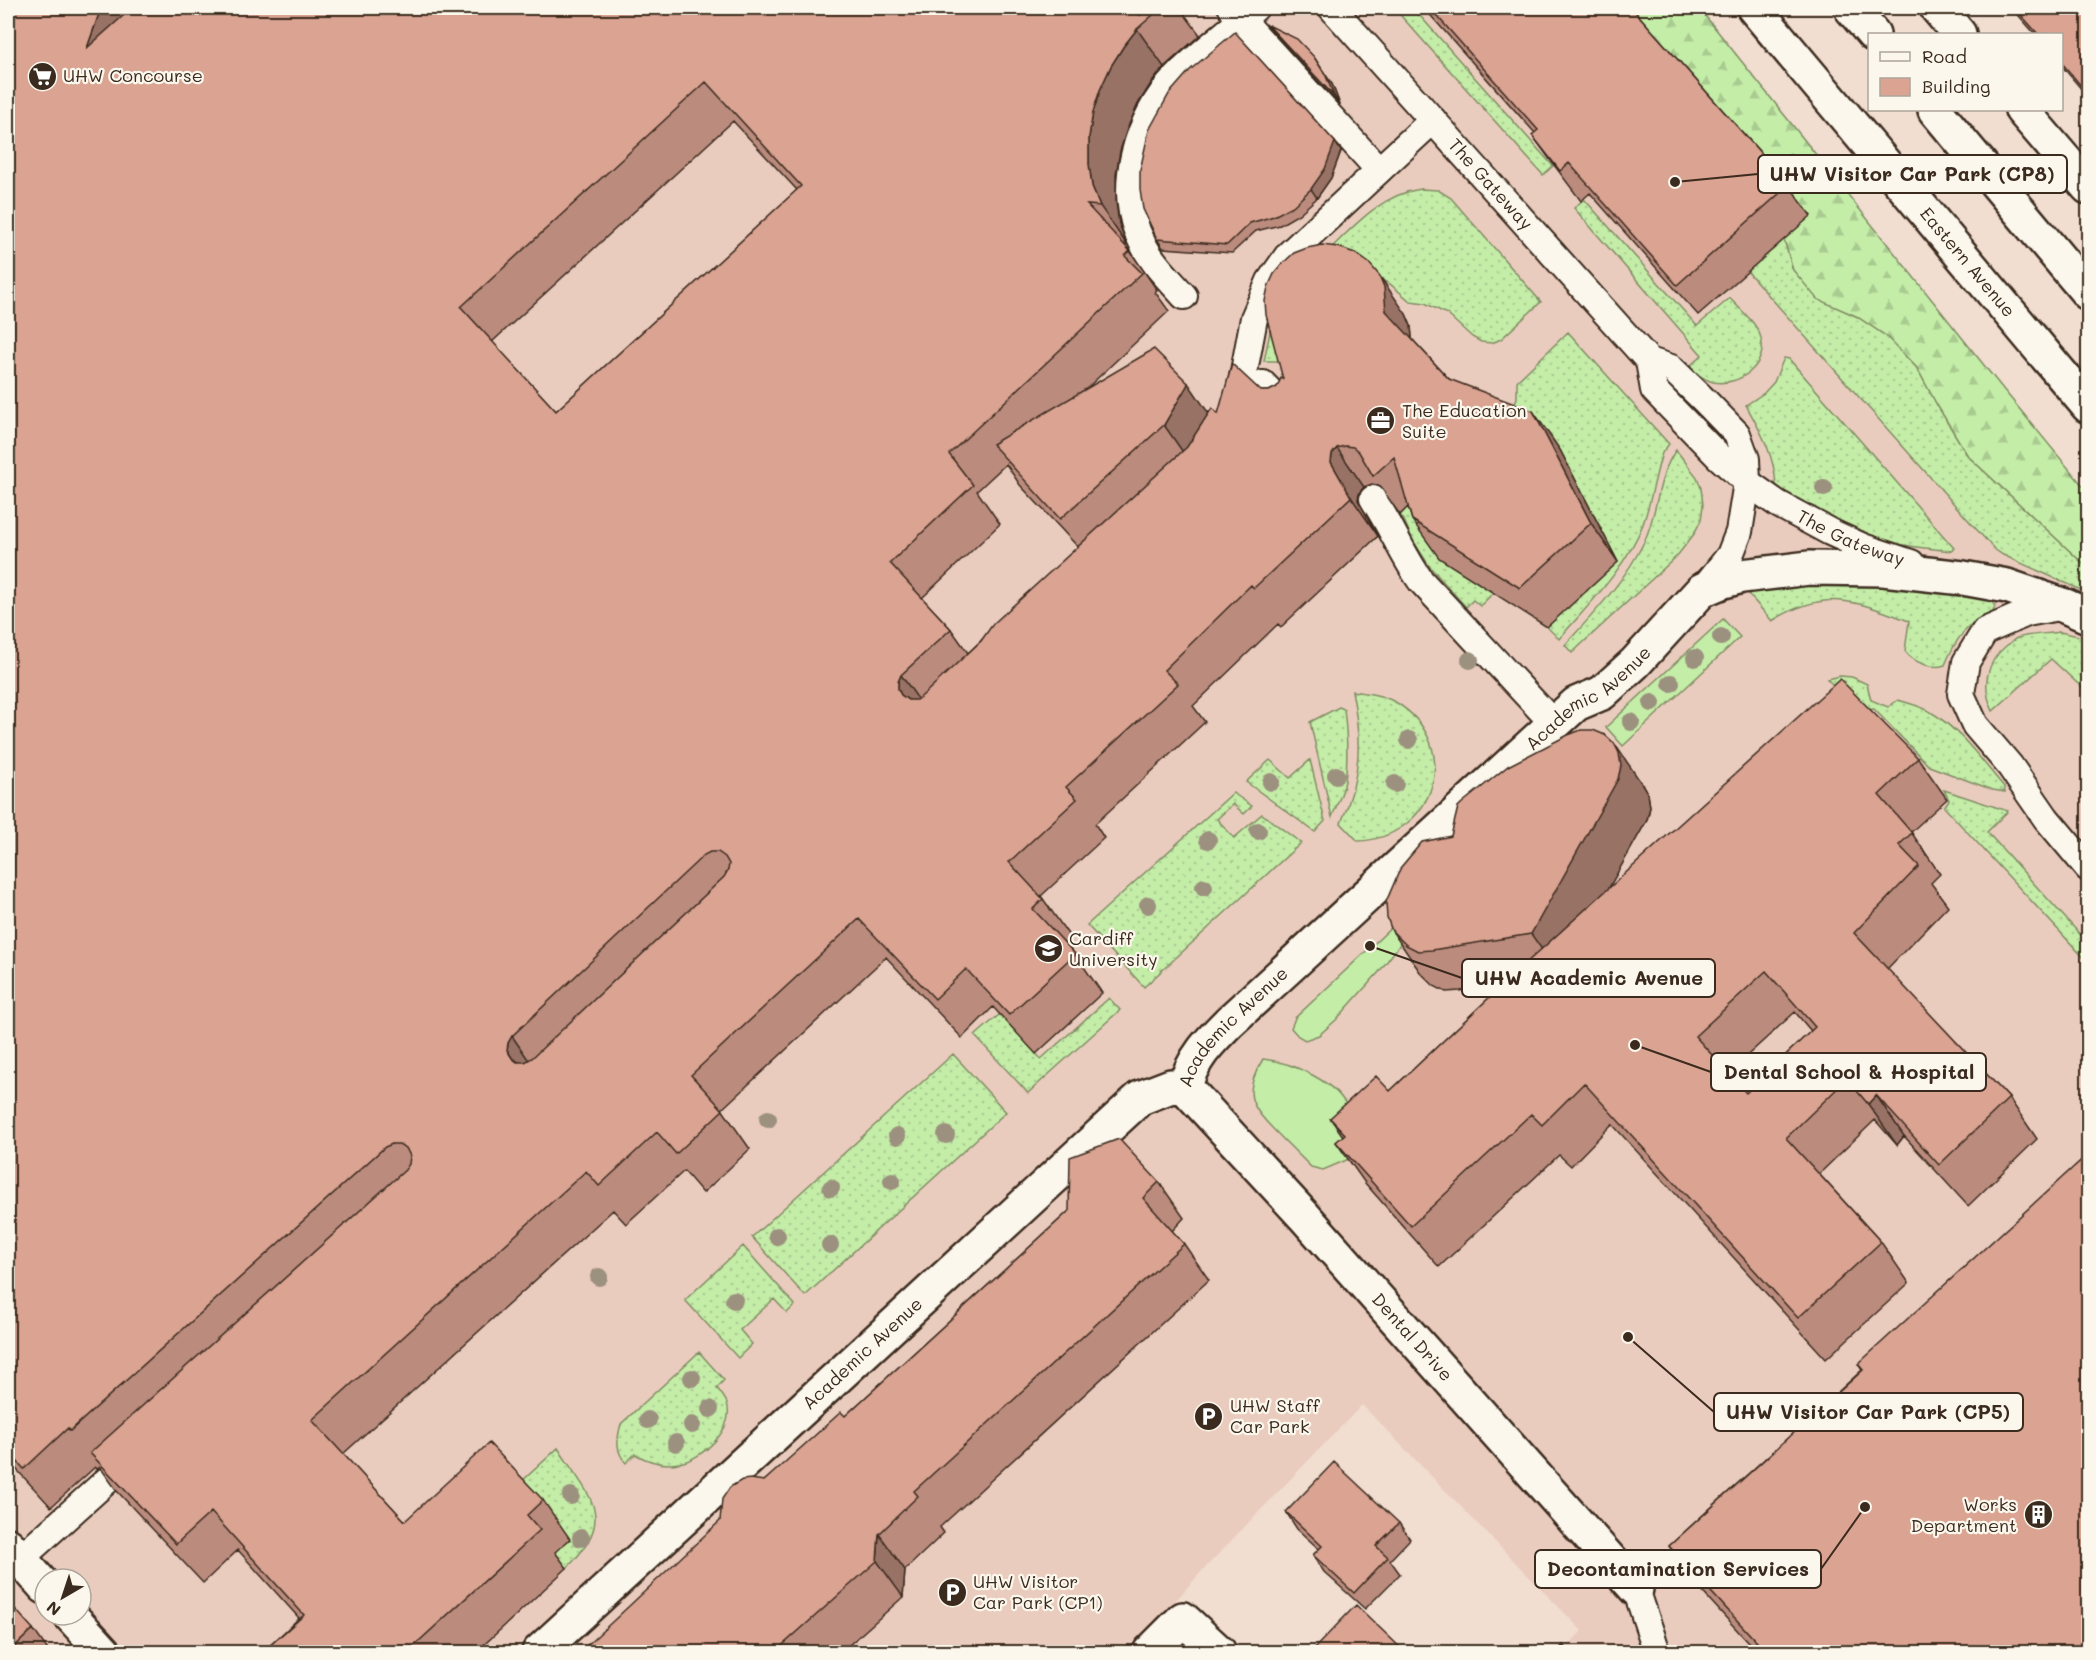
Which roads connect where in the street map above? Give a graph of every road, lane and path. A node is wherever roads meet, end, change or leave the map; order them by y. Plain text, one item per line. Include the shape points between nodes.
1 (1332, 8) edge
2 (1754, 8) edge
3 (1851, 8) edge
4 (1937, 8) edge
5 (1243, 12) edge
6 (1872, 33) edge
7 (1958, 33) edge
8 (1936, 111) edge
9 (2023, 111) edge
10 (1433, 120) junction
11 (1379, 170) junction
12 (2088, 188) edge
13 (2088, 293) edge
14 (1184, 296) dead end
15 (1263, 384) dead end
16 (2088, 406) edge
17 (1293, 415) edge
18 (1228, 433) edge
19 (1747, 482) junction
20 (1373, 499) edge
21 (1963, 578) junction
22 (1702, 590) junction
23 (2077, 611) edge
24 (1554, 724) junction
25 (2088, 868) edge
26 (1185, 1088) junction
27 (148, 1444) edge
28 (14, 1552) edge
29 (33, 1573) edge
30 (1636, 1589) joint
31 (81, 1627) edge
32 (104, 1653) edge
33 (538, 1653) edge
34 (1150, 1653) edge
35 (1219, 1653) edge
36 (1657, 1653) edge

1 - 10 lane, The Gateway
2 - 16 main road, Eastern Avenue
3 - 6 main road
4 - 7 main road
5 - 11 lane
5 - 14 lane via 1176,76 1157,100 1145,124 1130,179 1130,197 1141,241
8 - 13 main road
9 - 12 main road
10 - 11 lane
10 - 19 lane, The Gateway via 1649,362 1671,368 1737,434 1746,459
11 - 18 lane via 1289,254 1269,281 1254,318 1238,404
15 - 17 lane
19 - 21 lane, The Gateway via 1778,504 1863,547
19 - 22 lane, The Gateway via 1739,532 1730,555
20 - 24 lane via 1421,581
21 - 22 main road, Academic Avenue via 1882,569 1809,568 1742,576
21 - 23 main road, Academic Avenue via 2007,586
22 - 24 main road, Academic Avenue via 1602,693 1576,704
23 - 25 lane via 2027,613 1985,631 1966,662 1961,694 1975,725
24 - 26 main road, Academic Avenue via 1210,1041 1198,1055
26 - 30 main road, Dental Drive
26 - 33 main road, Academic Avenue via 1171,1086 1140,1098
27 - 28 lane
28 - 29 main road
30 - 36 lane
31 - 32 main road
34 - 35 main road via 1183,1619

